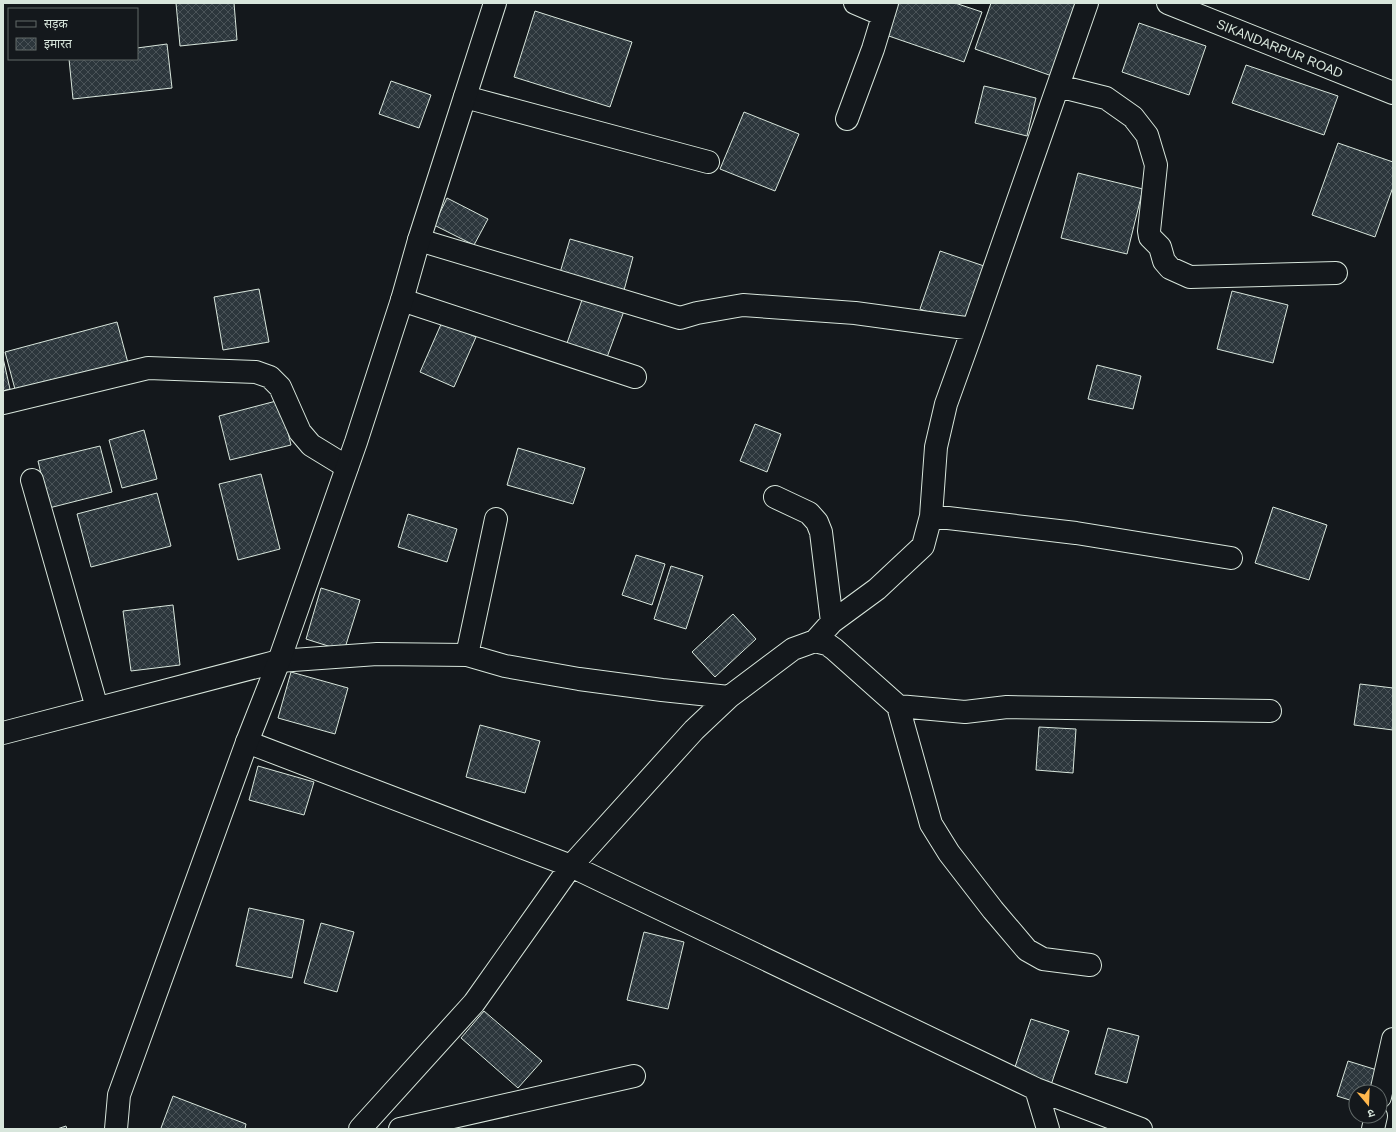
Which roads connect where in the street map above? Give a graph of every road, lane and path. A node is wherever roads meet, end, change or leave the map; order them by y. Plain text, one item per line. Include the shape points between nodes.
1 (495, 3) edge
2 (855, 3) edge
3 (1087, 3) edge
4 (1168, 3) edge
5 (885, 9) edge
6 (1058, 86) junction
7 (1393, 93) edge
8 (465, 98) junction
9 (847, 119) dead end
10 (708, 162) dead end
11 (419, 240) junction
12 (1336, 273) dead end
13 (402, 300) junction
14 (973, 330) junction
15 (635, 377) dead end
16 (3, 403) edge
17 (347, 467) junction
18 (32, 480) dead end
19 (775, 497) dead end
20 (931, 516) junction
21 (496, 519) dead end
22 (1231, 558) dead end
23 (832, 622) junction
24 (815, 642) junction
25 (467, 655) junction
26 (279, 661) junction
27 (729, 698) junction
28 (898, 706) junction
29 (98, 708) junction
30 (1270, 711) dead end
31 (3, 732) edge
32 (247, 742) junction
33 (571, 866) junction
34 (1090, 965) dead end
35 (1393, 1039) edge
36 (634, 1076) dead end
37 (1383, 1084) edge
38 (1036, 1089) junction
39 (116, 1129) edge
40 (360, 1129) edge
41 (400, 1129) edge
42 (1048, 1129) edge
43 (1141, 1129) edge

1 - 8 street
2 - 5 street
3 - 6 street
4 - 7 street, SIKANDARPUR ROAD
5 - 9 street
6 - 12 street via 1106,98 1133,117 1147,135 1156,165 1148,231 1160,247 1164,261 1170,268 1190,277
6 - 14 street
8 - 10 street
8 - 11 street
11 - 13 street
11 - 14 street via 680,318 743,305 855,313
13 - 15 street
13 - 17 street
14 - 20 street via 946,404 936,447
16 - 17 street via 148,368 256,372 270,377 280,387 300,432 310,445
17 - 26 street
18 - 29 street
19 - 23 street via 809,513 817,522
20 - 22 street via 1076,533
20 - 23 street via 923,546 876,589
21 - 25 street
23 - 24 street
24 - 27 street via 793,649
24 - 28 street via 827,644 834,649
25 - 26 street via 377,654
25 - 27 street via 505,666 579,679
26 - 29 street
26 - 32 street
27 - 33 street via 694,730
28 - 30 street via 965,712 1007,707
28 - 34 street via 931,824 949,853 1027,950 1044,959
29 - 31 street
32 - 33 street
32 - 39 street via 119,1095
33 - 38 street
33 - 40 street via 474,1003
35 - 37 street
36 - 41 street
38 - 42 street
38 - 43 street

